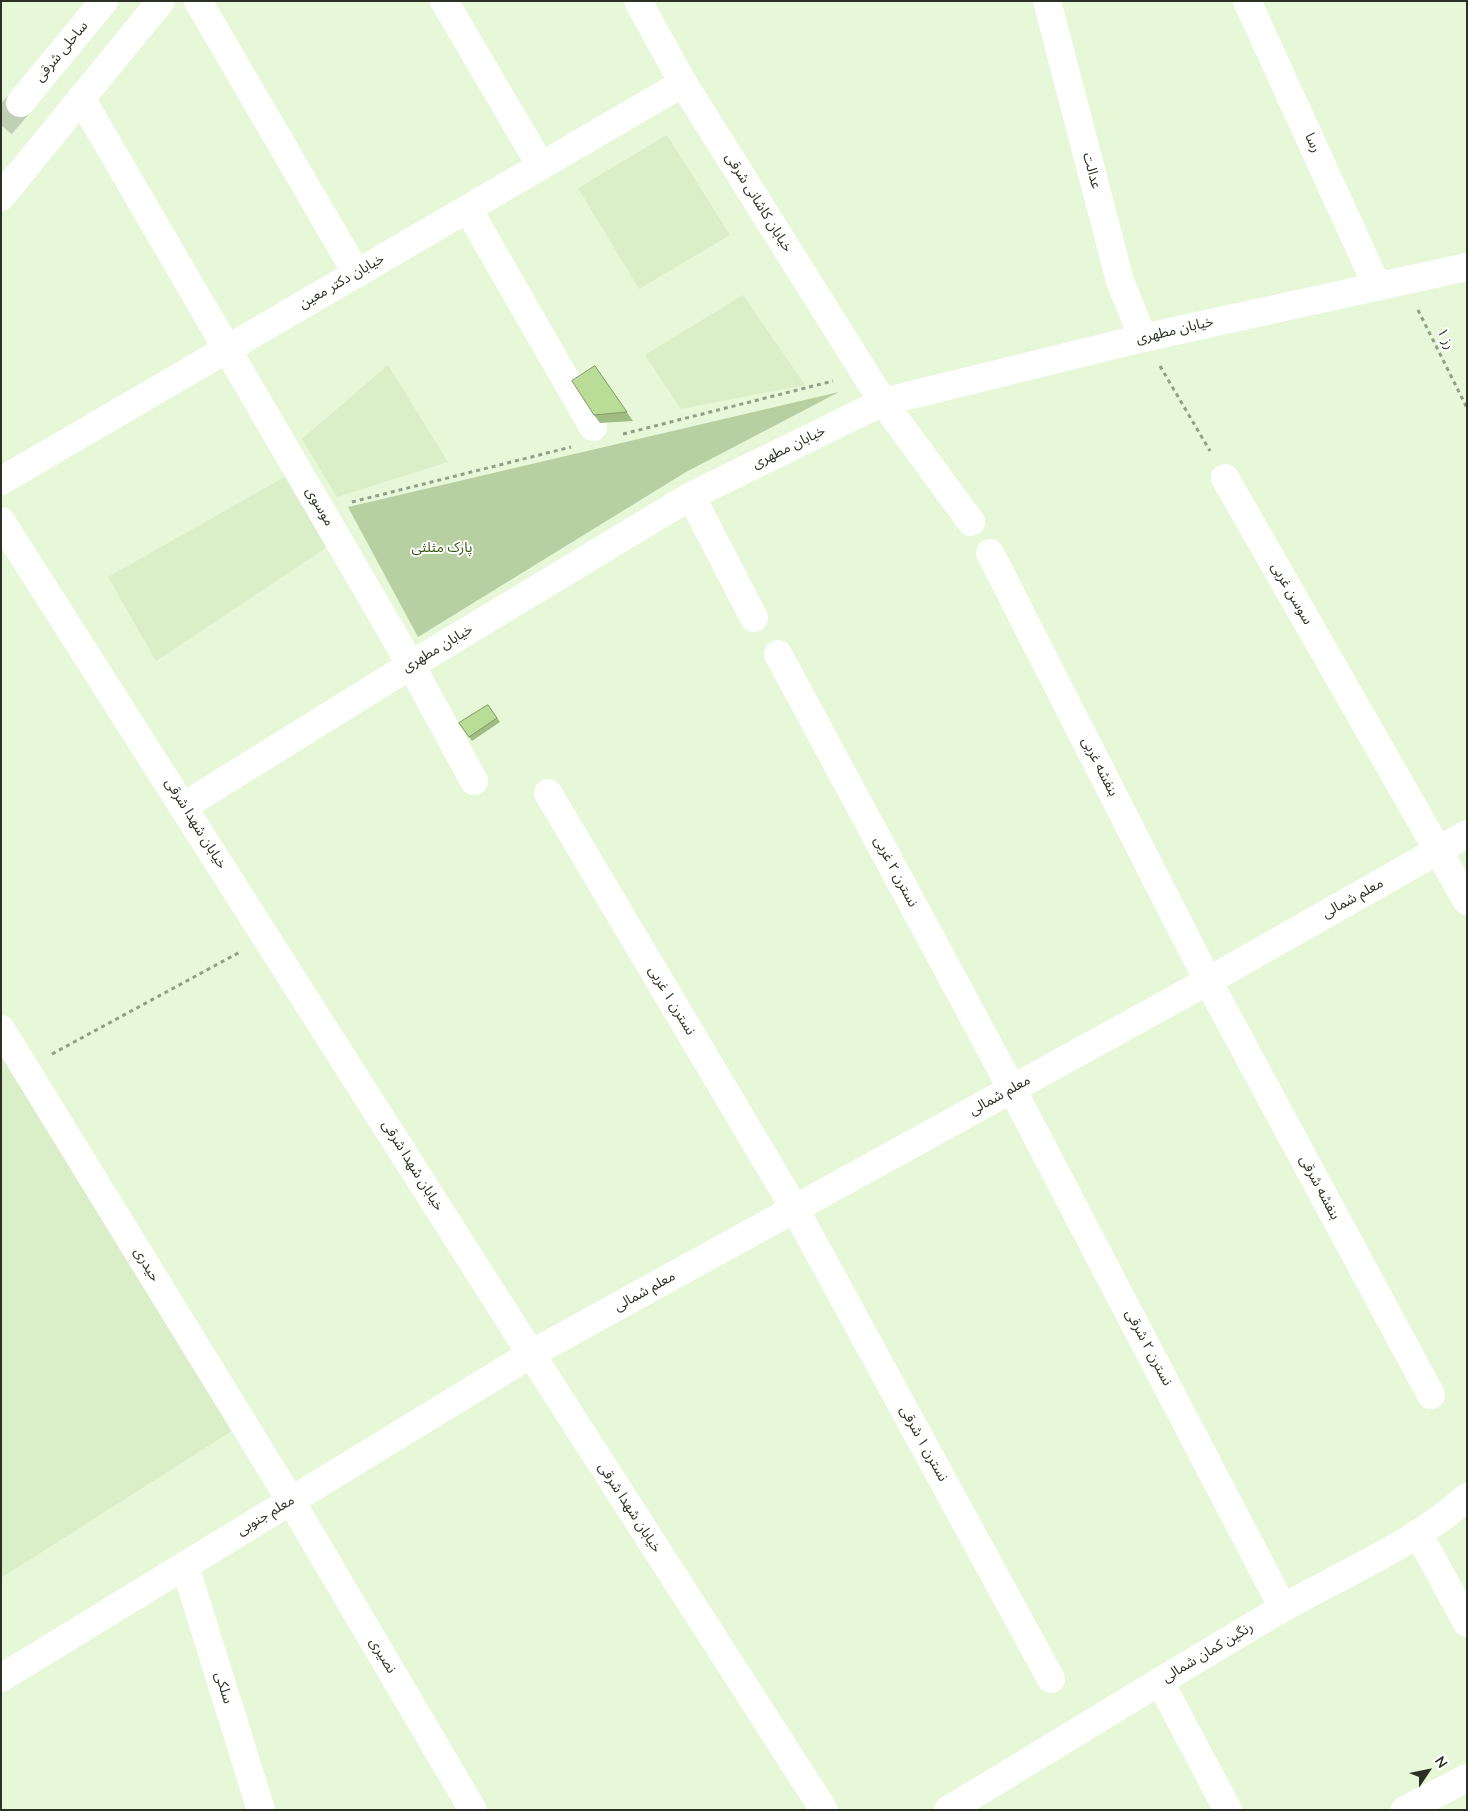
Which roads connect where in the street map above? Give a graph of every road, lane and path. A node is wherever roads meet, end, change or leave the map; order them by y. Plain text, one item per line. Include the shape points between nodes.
1 (104, 1) edge
2 (161, 1) edge
3 (198, 1) edge
4 (444, 1) edge
5 (638, 1) edge
6 (1047, 1) edge
7 (1247, 1) edge
8 (683, 83) junction
9 (81, 98) junction
10 (20, 102) tunnel mouth
11 (541, 166) junction
12 (1, 198) edge
13 (468, 209) junction
14 (1467, 267) edge
15 (357, 274) junction
16 (1390, 283) junction
17 (1142, 338) junction
18 (228, 349) junction
19 (883, 402) junction
20 (1467, 408) edge
21 (593, 427) edge
22 (1225, 478) joint
23 (1, 482) edge
24 (691, 496) junction
25 (1, 521) edge
26 (971, 522) dead end
27 (990, 554) dead end
28 (754, 618) dead end
29 (778, 654) dead end
30 (410, 665) junction
31 (474, 781) dead end
32 (548, 793) dead end
33 (184, 806) junction
34 (1467, 834) edge
35 (1438, 851) junction
36 (1467, 901) edge
37 (267, 938) junction
38 (1208, 981) junction
39 (1, 1029) edge
40 (26, 1068) junction
41 (1012, 1089) junction
42 (795, 1209) junction
43 (530, 1354) junction
44 (1431, 1395) dead end
45 (1467, 1497) edge
46 (291, 1501) junction
47 (1418, 1533) junction
48 (184, 1566) junction
49 (1284, 1608) junction
50 (1467, 1623) edge
51 (1, 1678) edge
52 (1051, 1679) dead end
53 (1160, 1682) junction
54 (1467, 1778) edge
55 (261, 1810) edge
56 (473, 1810) edge
57 (824, 1810) edge
58 (948, 1810) edge
59 (1228, 1810) edge
60 (1405, 1810) edge

1 - 10 street, ساحلی شرقی
2 - 9 street
3 - 15 street
4 - 11 street
5 - 8 street, خیابان کاشانی شرقی
6 - 17 street, عدالت via 1120,281
7 - 16 street, رسا
8 - 11 street, خیابان دکتر معین
8 - 19 street, خیابان کاشانی شرقی
9 - 12 street
9 - 18 street, موسوی
11 - 13 street, خیابان دکتر معین
13 - 15 street, خیابان دکتر معین
13 - 21 street
14 - 16 street, خیابان مطهری
15 - 18 street, خیابان دکتر معین
16 - 17 street, خیابان مطهری
16 - 20 path, رز ۱
17 - 19 street, خیابان مطهری
17 - 22 path
18 - 23 street, خیابان دکتر معین
18 - 30 street, موسوی
19 - 24 street, خیابان مطهری
19 - 26 street
22 - 35 street, سوسن غربی
24 - 28 street
24 - 30 street, خیابان مطهری
25 - 33 street, خیابان شهدا شرقی
27 - 38 street, بنفشه غربی
29 - 41 street, نسترن ۲ غربی
30 - 31 street, موسوی
30 - 33 street, خیابان مطهری
32 - 42 street, نسترن ۱ غربی
33 - 37 street, خیابان شهدا شرقی
34 - 35 street, معلم شمالی
35 - 36 street, سوسن غربی
35 - 38 street, معلم شمالی
37 - 40 path
37 - 43 street, خیابان شهدا شرقی
38 - 41 street, معلم شمالی
38 - 44 street, بنفشه شرقی
39 - 40 street, حیدری
40 - 46 street, حیدری
41 - 42 street, معلم شمالی
41 - 49 street, نسترن ۲ شرقی
42 - 43 street, معلم شمالی
42 - 52 street, نسترن ۱ شرقی
43 - 46 street, معلم جنوبی
43 - 57 street, خیابان شهدا شرقی
45 - 47 street, رنگین کمان شمالی
46 - 48 street, معلم جنوبی
46 - 56 street, نصیری
47 - 49 street, رنگین کمان شمالی
47 - 50 street
48 - 51 street, معلم جنوبی
48 - 55 street, سلکی
49 - 53 street, رنگین کمان شمالی
53 - 58 street, رنگین کمان شمالی
53 - 59 street
54 - 60 street

